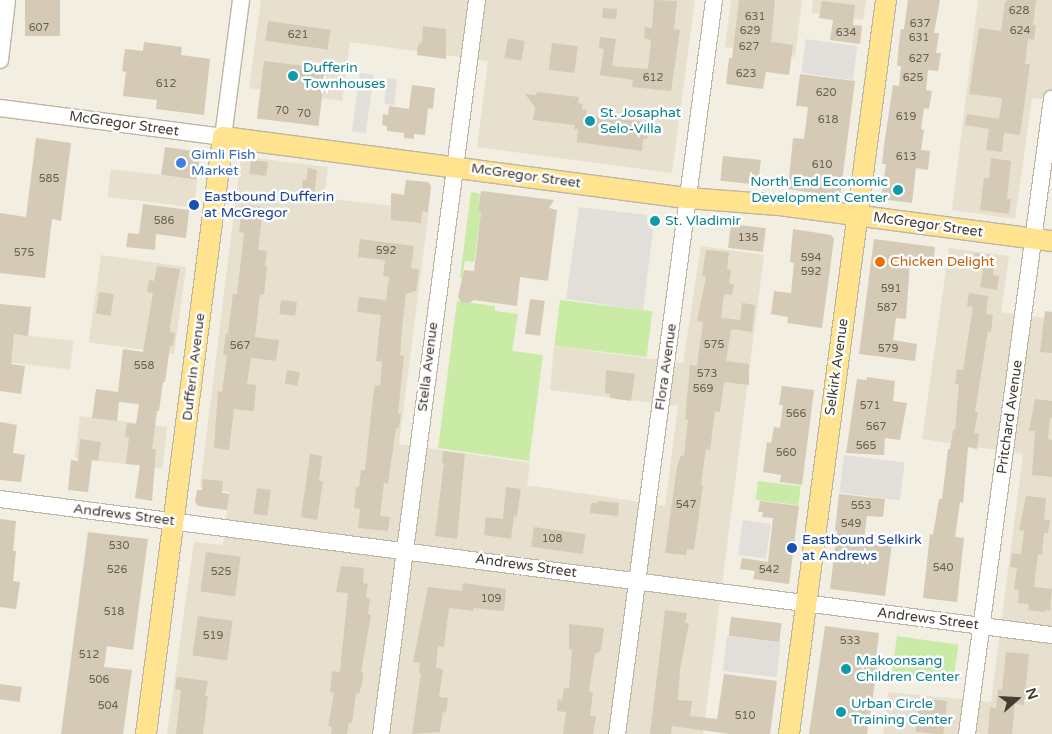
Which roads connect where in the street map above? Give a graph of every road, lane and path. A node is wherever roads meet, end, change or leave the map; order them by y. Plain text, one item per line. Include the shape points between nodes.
1 (8, 0) edge
2 (241, 0) edge
3 (477, 0) edge
4 (714, 0) edge
5 (886, 0) edge
6 (0, 60) edge
7 (1052, 100) edge
8 (0, 108) edge
9 (223, 137) junction
10 (454, 167) junction
11 (688, 198) junction
12 (858, 215) junction
13 (1043, 240) edge
14 (0, 499) edge
15 (174, 520) junction
16 (405, 550) junction
17 (637, 582) junction
18 (805, 604) junction
19 (982, 626) junction
20 (1052, 635) edge
21 (146, 734) edge
22 (381, 734) edge
23 (617, 734) edge
24 (789, 734) edge
25 (967, 734) edge

1 - 6 street
2 - 9 street, Dufferin Avenue
3 - 10 street, Stella Avenue
4 - 11 street, Flora Avenue
5 - 12 main road, Selkirk Avenue
7 - 13 street, Pritchard Avenue
8 - 9 street, McGregor Street
9 - 10 main road, McGregor Street
9 - 15 main road, Dufferin Avenue
10 - 11 main road, McGregor Street
10 - 16 street, Stella Avenue
11 - 12 main road, McGregor Street
11 - 17 street, Flora Avenue
12 - 13 main road, McGregor Street
12 - 18 main road, Selkirk Avenue
13 - 19 street, Pritchard Avenue
14 - 15 street, Andrews Street
15 - 16 street, Andrews Street
15 - 21 main road, Dufferin Avenue
16 - 17 street, Andrews Street
16 - 22 street, Stella Avenue
17 - 18 street, Andrews Street
17 - 23 street, Flora Avenue
18 - 19 street, Andrews Street
18 - 24 main road, Selkirk Avenue
19 - 20 street, Andrews Street
19 - 25 street, Pritchard Avenue

